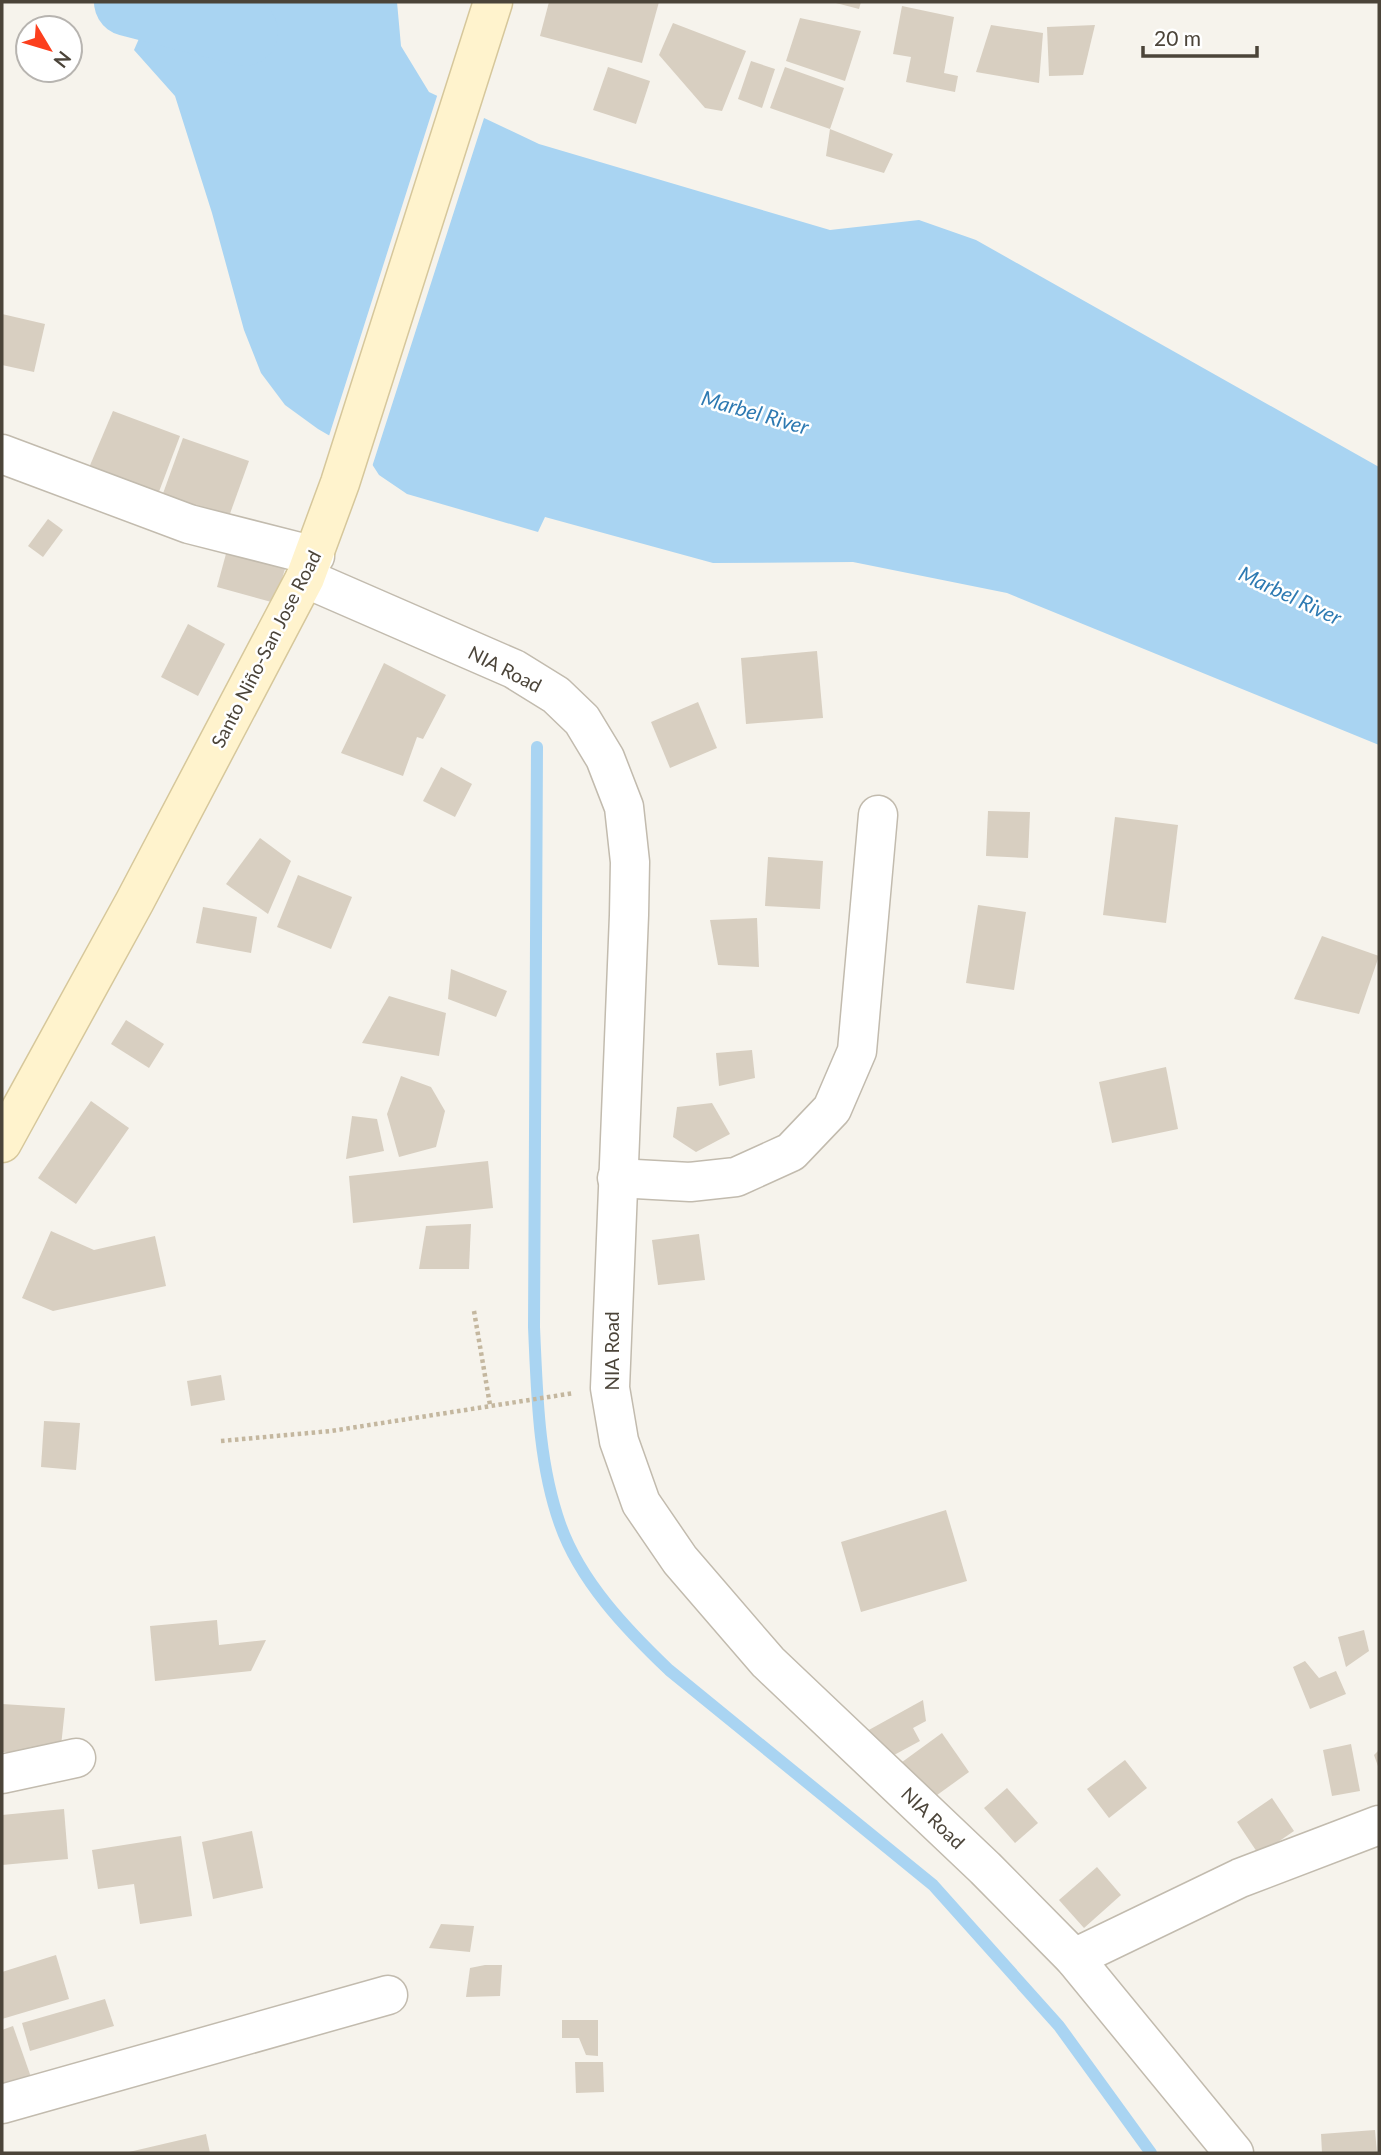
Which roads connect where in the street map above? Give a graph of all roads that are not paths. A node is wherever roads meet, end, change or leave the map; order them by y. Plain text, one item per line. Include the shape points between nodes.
1 (493, 2) edge
2 (2, 454) edge
3 (310, 567) junction
4 (878, 815) dead end
5 (2, 1143) edge
6 (617, 1178) junction
7 (75, 1758) dead end
8 (2, 1774) edge
9 (1379, 1825) edge
10 (1074, 1958) junction
11 (388, 1995) dead end
12 (2, 2105) edge
13 (1234, 2153) edge

1 - 3 main road, Santo Niño-San Jose Road
2 - 3 street, NIA Road
3 - 5 main road, Santo Niño-San Jose Road
3 - 6 street, NIA Road via 514,669 556,695 582,720 605,758 624,807 630,862
4 - 6 street via 857,1051 832,1109 791,1153 736,1177 690,1182
6 - 10 street, NIA Road via 610,1388 619,1441 641,1503 680,1560 768,1662
7 - 8 street
9 - 10 street via 1240,1878
10 - 13 street, NIA Road
11 - 12 street

